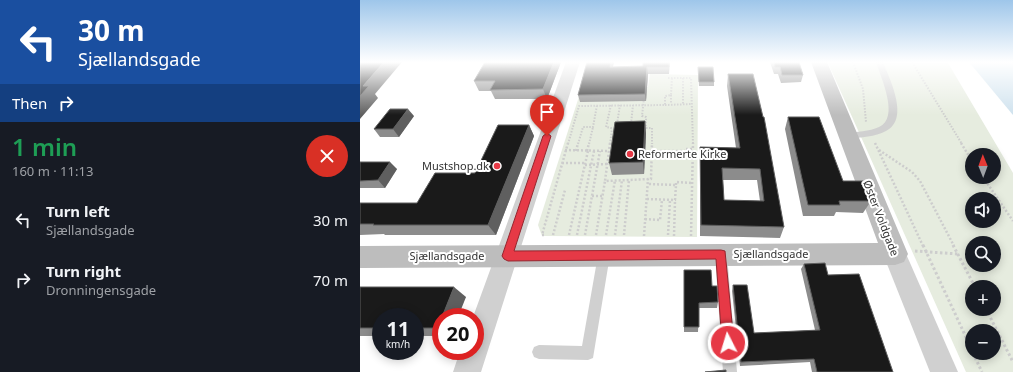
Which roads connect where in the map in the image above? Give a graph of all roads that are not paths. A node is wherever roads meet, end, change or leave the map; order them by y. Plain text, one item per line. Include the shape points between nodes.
1 (567, 79) edge
2 (826, 79) edge
3 (885, 79) edge
4 (849, 136) junction
5 (605, 240) junction
6 (895, 254) junction
7 (721, 255) junction
8 (508, 256) junction
9 (360, 257) edge
10 (484, 324) edge
11 (539, 352) dead end
12 (471, 360) edge
13 (467, 372) edge
14 (730, 372) edge
15 (944, 372) edge

1 - 8 street
2 - 4 street, Øster Voldgade
3 - 4 lane via 894,109 892,121 886,128
4 - 6 street, Øster Voldgade
5 - 7 street, Sjællandsgade
5 - 8 street, Sjællandsgade
5 - 11 lane via 588,353
6 - 7 street, Sjællandsgade
6 - 15 street, Øster Voldgade
7 - 14 lane
8 - 9 street, Sjællandsgade
8 - 10 street
12 - 13 street

